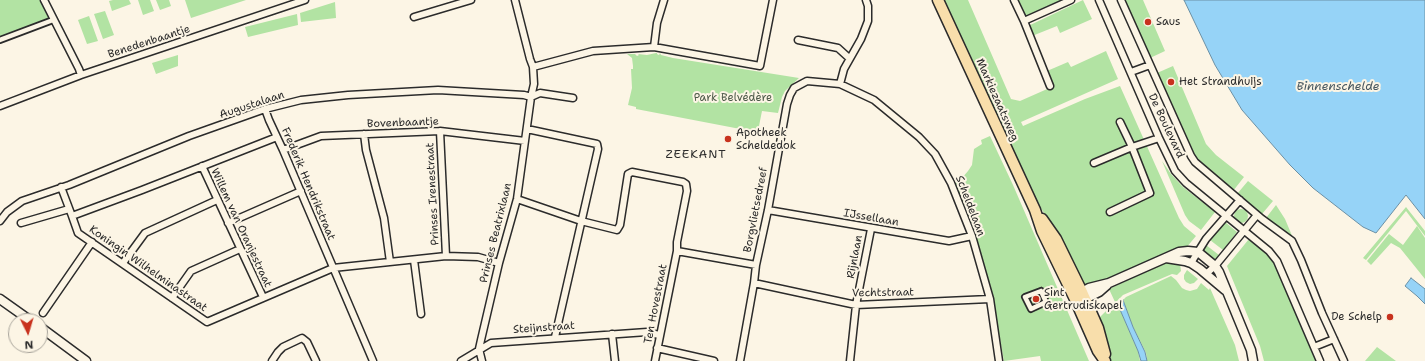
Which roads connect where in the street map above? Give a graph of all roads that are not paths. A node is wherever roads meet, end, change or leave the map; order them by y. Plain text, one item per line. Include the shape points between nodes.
1 (44, 0) edge
2 (305, 0) edge
3 (471, 0) edge
4 (515, 0) edge
5 (664, 0) edge
6 (773, 0) edge
7 (866, 0) edge
8 (938, 0) edge
9 (1014, 0) edge
10 (1071, 0) edge
11 (1099, 0) edge
12 (1121, 0) edge
13 (414, 17) dead end
14 (54, 20) junction
15 (1024, 21) junction
16 (0, 40) edge
17 (798, 40) dead end
18 (654, 47) junction
19 (849, 58) junction
20 (1150, 65) junction
21 (533, 67) junction
22 (1131, 72) junction
23 (81, 75) junction
24 (840, 84) junction
25 (1050, 86) dead end
26 (531, 97) junction
27 (572, 98) dead end
28 (0, 106) edge
29 (265, 109) junction
30 (1120, 122) dead end
31 (527, 129) junction
32 (440, 131) junction
33 (364, 134) junction
34 (277, 137) junction
35 (1159, 138) junction
36 (525, 141) junction
37 (1132, 147) junction
38 (283, 150) junction
39 (1094, 163) dead end
40 (202, 166) junction
41 (61, 187) junction
42 (301, 191) junction
43 (517, 199) junction
44 (217, 200) junction
45 (1240, 200) junction
46 (69, 209) junction
47 (768, 210) junction
48 (1110, 212) dead end
49 (72, 216) junction
50 (1226, 216) junction
51 (1260, 217) junction
52 (0, 220) edge
53 (581, 221) junction
54 (228, 222) junction
55 (21, 223) dead end
56 (871, 228) junction
57 (1246, 233) junction
58 (972, 236) junction
59 (92, 242) junction
60 (240, 249) junction
61 (677, 251) junction
62 (1198, 252) junction
63 (446, 256) junction
64 (1166, 258) junction
65 (414, 260) junction
66 (390, 262) junction
67 (123, 263) junction
68 (499, 263) junction
69 (1191, 263) junction
70 (756, 265) junction
71 (1215, 266) junction
72 (333, 268) junction
73 (1206, 274) junction
74 (754, 284) junction
75 (1225, 290) junction
76 (1041, 291) joint
77 (263, 297) junction
78 (1080, 297) junction
79 (172, 298) junction
80 (0, 299) edge
81 (990, 299) junction
82 (856, 305) junction
83 (20, 313) edge
84 (43, 313) dead end
85 (421, 314) dead end
86 (48, 334) edge
87 (612, 334) junction
88 (659, 335) junction
89 (556, 337) junction
90 (1334, 339) junction
91 (1314, 347) junction
92 (657, 348) junction
93 (480, 349) junction
94 (86, 361) edge
95 (272, 361) edge
96 (316, 361) edge
97 (373, 361) edge
98 (461, 361) edge
99 (482, 361) edge
100 (615, 361) edge
101 (655, 361) edge
102 (714, 361) edge
103 (740, 361) edge
104 (850, 361) edge
105 (999, 361) edge
106 (1106, 361) edge
107 (1253, 361) edge
108 (1320, 361) edge
109 (1344, 361) edge

1 - 14 street
2 - 23 street, Benedenbaantje
3 - 13 street
4 - 21 street, Prinses Beatrixlaan
5 - 18 street via 657,23
6 - 18 street via 760,66
7 - 19 street via 868,21
8 - 78 main road, Markiezaatsweg via 1035,210 1042,231
9 - 15 street
10 - 15 street
11 - 22 street, De Boulevard
12 - 20 street, De Boulevard
14 - 16 street
14 - 23 street
15 - 25 street
17 - 19 street via 838,48
18 - 21 street via 593,51
19 - 24 street
20 - 22 street
20 - 45 street, De Boulevard via 1195,162
21 - 26 street, Prinses Beatrixlaan via 534,84
22 - 35 street, De Boulevard
23 - 28 street, Benedenbaantje
24 - 47 street, Borgvlietsedreef via 807,81 794,88 787,104
24 - 58 street, Scheldelaan via 874,100 919,137 934,154 952,183
26 - 27 street, Augustalaan via 540,93
26 - 29 street, Augustalaan via 438,90 301,100
26 - 31 street, Prinses Beatrixlaan
29 - 34 street, Frederik Hendrikstraat
29 - 41 street, Augustalaan
30 - 37 street
31 - 36 street, Prinses Beatrixlaan
31 - 53 street via 597,144 598,150
32 - 33 street, Bovenbaantje
32 - 36 street, Bovenbaantje
32 - 63 street, Prinses Irenestraat
33 - 38 street, Bovenbaantje via 321,136
33 - 66 street via 384,218
34 - 38 street, Frederik Hendrikstraat
34 - 40 street
35 - 37 street
35 - 50 street, De Boulevard via 1176,171 1186,183
36 - 43 street, Prinses Beatrixlaan
37 - 39 street
37 - 48 street via 1150,193
38 - 42 street, Frederik Hendrikstraat
40 - 44 street, Willem van Oranjestraat
40 - 49 street
41 - 46 street, Koningin Wilhelminastraat
41 - 52 street, Augustalaan via 22,201
42 - 54 street
42 - 72 street, Frederik Hendrikstraat
43 - 53 street
43 - 68 street, Prinses Beatrixlaan
44 - 54 street, Willem van Oranjestraat
44 - 67 street via 145,233
45 - 50 street
45 - 51 street, De Boulevard
46 - 49 street, Koningin Wilhelminastraat
46 - 55 street
47 - 56 street, IJssellaan
47 - 70 street, Borgvlietsedreef
49 - 59 street, Koningin Wilhelminastraat via 78,233
50 - 57 street, De Boulevard
50 - 62 street
51 - 57 street
51 - 90 street, De Boulevard via 1292,241
53 - 61 street, Ten Hovestraat via 617,230 628,174 632,172 683,182 687,191
53 - 89 street
54 - 60 street, Willem van Oranjestraat
56 - 58 street, IJssellaan via 949,241
56 - 82 street, Rijnlaan
57 - 71 street
57 - 91 street, De Boulevard via 1277,260
58 - 81 street, Scheldelaan
59 - 67 street, Koningin Wilhelminastraat
59 - 84 street
60 - 77 street, Willem van Oranjestraat
60 - 79 street via 191,271
61 - 70 street
61 - 88 street, Ten Hovestraat
62 - 64 street via 1179,252
62 - 69 street
62 - 71 street
63 - 65 street
63 - 68 street via 478,257
64 - 69 street
64 - 78 street via 1109,283 1099,292
65 - 66 street
65 - 85 street
66 - 72 street
67 - 79 street, Koningin Wilhelminastraat
68 - 93 street, Prinses Beatrixlaan
69 - 73 street
70 - 74 street, Borgvlietsedreef
71 - 73 street
71 - 75 street
72 - 77 street
72 - 97 street, Frederik Hendrikstraat
73 - 75 street
74 - 82 street, Vechtstraat
74 - 103 street, Borgvlietsedreef
75 - 107 street via 1251,350
76 - 76 street via 1026,297 1031,309 1046,302
77 - 79 street, Koningin Wilhelminastraat via 207,322
78 - 106 main road, Markiezaatsweg via 1098,352
80 - 83 street
81 - 82 street, Vechtstraat
81 - 105 street, Scheldelaan
82 - 104 street, Rijnlaan
86 - 94 street
87 - 88 street, Steijnstraat via 647,332
87 - 89 street, Steijnstraat
87 - 100 street
88 - 92 street, Ten Hovestraat
89 - 93 street, Steijnstraat via 491,343
90 - 91 street
90 - 109 street, De Boulevard
91 - 108 street, De Boulevard
92 - 101 street, Ten Hovestraat
92 - 102 street
93 - 98 street, Steijnstraat
93 - 99 street
95 - 96 street via 283,347 302,338 307,342

